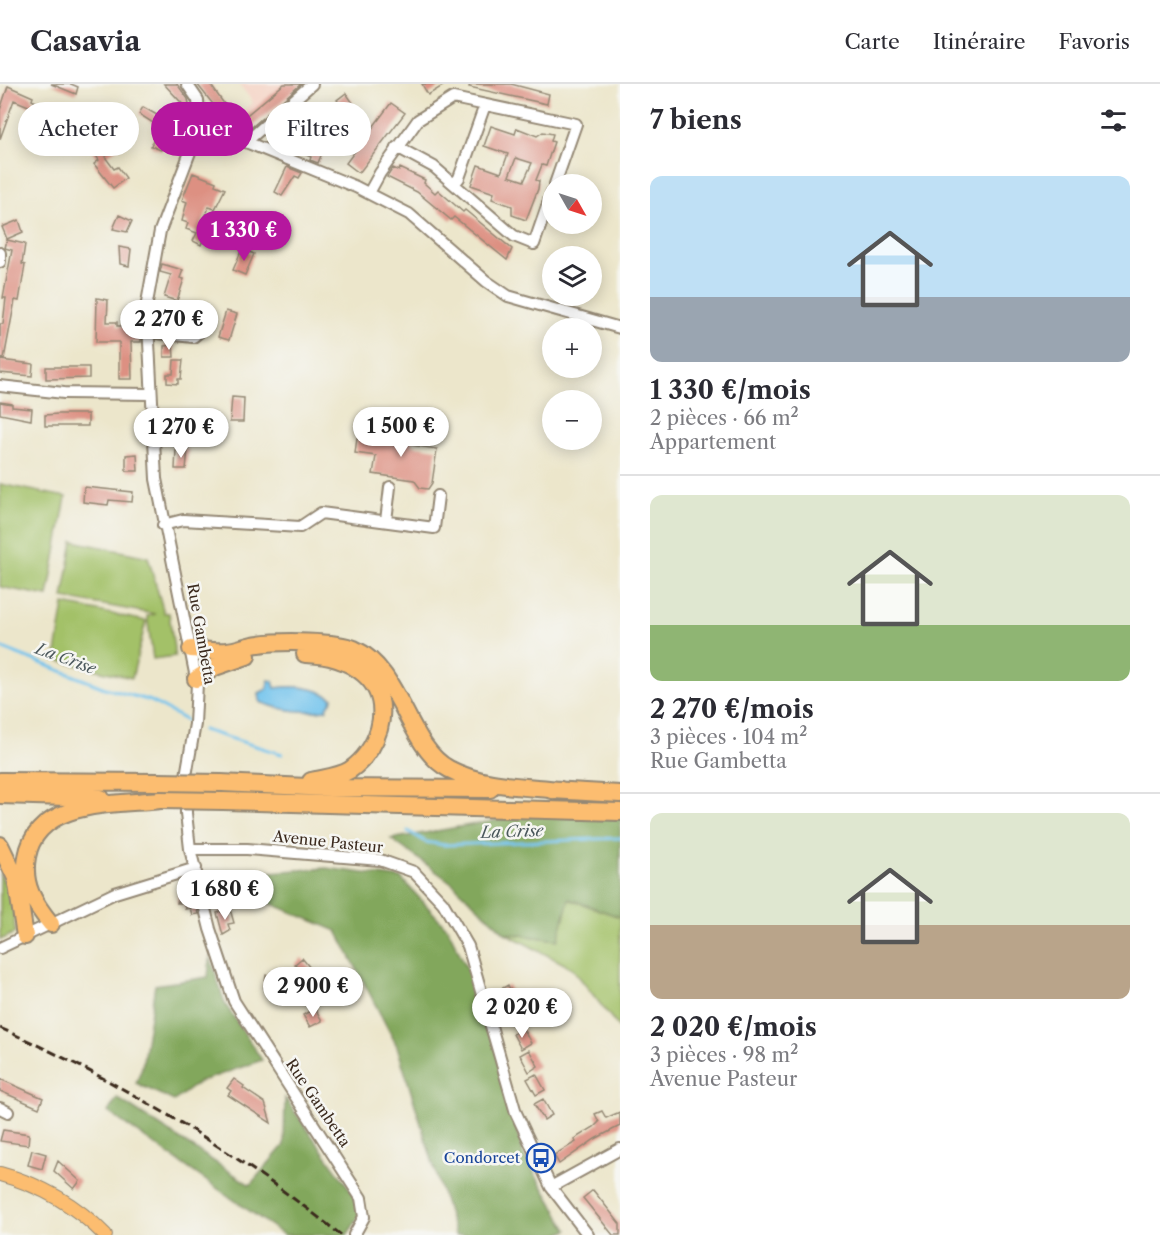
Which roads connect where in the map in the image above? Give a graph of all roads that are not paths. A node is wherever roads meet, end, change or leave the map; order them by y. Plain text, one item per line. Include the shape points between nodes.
1 (187, 84) edge
2 (312, 84) edge
3 (198, 102) edge
4 (485, 105) junction
5 (253, 136) edge
6 (253, 145) edge
7 (397, 147) junction
8 (189, 156) edge
9 (558, 174) edge
10 (454, 184) junction
11 (369, 193) junction
12 (542, 221) edge
13 (0, 253) edge
14 (0, 262) edge
15 (620, 328) edge
16 (148, 332) junction
17 (199, 332) dead end
18 (0, 386) edge
19 (151, 394) junction
20 (390, 487) dead end
21 (438, 496) dead end
22 (386, 521) junction
23 (164, 525) junction
24 (191, 649) junction
25 (196, 679) junction
26 (0, 781) edge
27 (286, 785) junction
28 (561, 790) junction
29 (620, 794) edge
30 (0, 795) edge
31 (160, 800) junction
32 (620, 812) edge
33 (0, 845) edge
34 (190, 849) junction
35 (196, 868) junction
36 (51, 924) junction
37 (25, 936) junction
38 (0, 948) edge
39 (620, 1149) edge
40 (0, 1174) edge
41 (551, 1187) junction
42 (356, 1232) edge
43 (105, 1235) edge
44 (588, 1235) edge

1 - 3 street
2 - 5 street
4 - 7 street via 453,98 418,120
4 - 9 street via 576,124
4 - 10 street
6 - 11 street
7 - 10 street via 434,167
7 - 11 street
8 - 16 street, Rue Gambetta via 155,254 147,303
10 - 12 street via 514,236 534,244
11 - 15 street via 409,214 508,296
13 - 14 street
16 - 17 street via 193,337
16 - 19 street, Rue Gambetta
18 - 19 street via 64,393
19 - 23 street, Rue Gambetta via 153,446
20 - 22 street
21 - 22 street via 434,528
22 - 23 street via 321,513 300,527 183,520
23 - 24 street, Rue Gambetta
24 - 25 street, Rue Gambetta
24 - 28 highway via 228,651 260,643 330,643 354,649 372,661 424,743 447,768 478,781
25 - 27 highway via 237,657 271,652 326,654 351,663 368,678 378,693 382,715 365,757 349,771 334,777
25 - 34 street, Rue Gambetta via 195,724 186,777
26 - 27 highway, bridge
27 - 28 highway
28 - 29 highway
30 - 31 highway
31 - 32 highway, bridge
31 - 36 highway via 75,810 47,822 38,832 27,854 25,876 34,903
33 - 37 highway via 16,878
34 - 35 street, Rue Gambetta
34 - 41 street, Avenue Pasteur via 247,849 380,860 414,872 443,903 468,946 516,1113
35 - 36 street via 114,893
35 - 42 street, Rue Gambetta via 210,929 234,1001 359,1193 364,1211
36 - 37 street
37 - 38 street
39 - 41 street
40 - 43 main road via 52,1193
41 - 44 street, Avenue Pasteur

